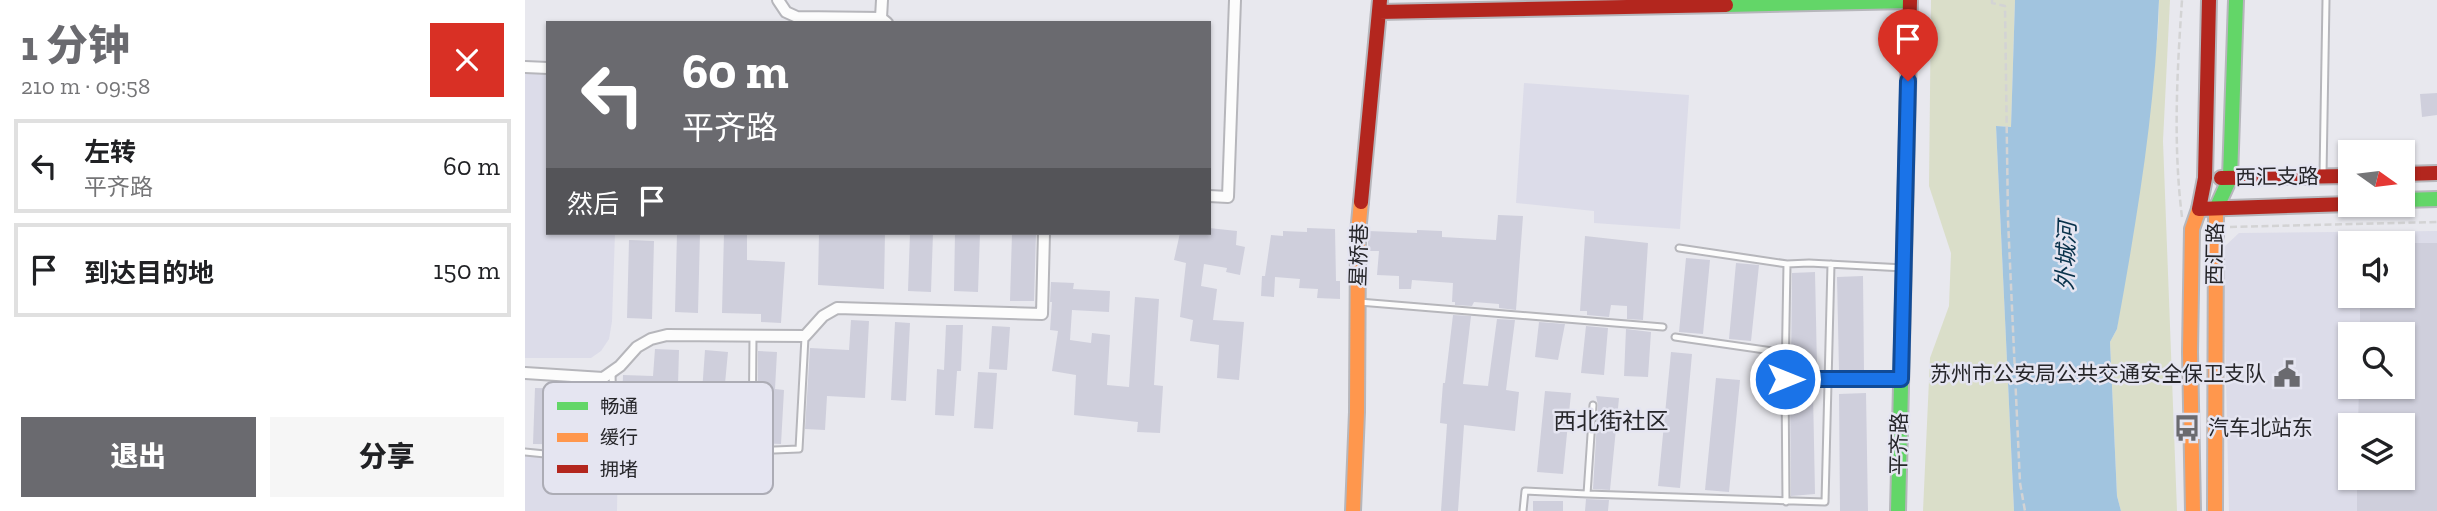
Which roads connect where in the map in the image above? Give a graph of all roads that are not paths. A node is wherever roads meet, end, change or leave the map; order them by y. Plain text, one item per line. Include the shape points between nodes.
1 (778, 0) edge
2 (882, 0) edge
3 (1235, 0) edge
4 (2210, 0) edge
5 (2236, 0) edge
6 (2326, 0) edge
7 (1910, 1) edge
8 (1808, 2) edge
9 (1580, 4) edge
10 (1379, 6) edge
11 (842, 20) edge
12 (884, 21) edge
13 (525, 67) edge
14 (546, 68) edge
15 (2437, 173) edge
16 (2415, 174) edge
17 (2338, 176) edge
18 (2323, 177) junction
19 (2205, 178) junction
20 (2230, 178) junction
21 (1211, 196) edge
22 (2437, 199) edge
23 (2415, 200) edge
24 (2338, 204) edge
25 (2199, 209) junction
26 (2216, 209) junction
27 (1044, 235) edge
28 (1679, 248) dead end
29 (1787, 264) junction
30 (1831, 264) junction
31 (1904, 268) junction
32 (1358, 302) junction
33 (1663, 327) dead end
34 (753, 336) junction
35 (805, 336) junction
36 (1675, 337) dead end
37 (1786, 353) junction
38 (525, 373) edge
39 (612, 373) junction
40 (1785, 379) junction
41 (1828, 379) junction
42 (1901, 379) junction
43 (612, 382) edge
44 (753, 382) edge
45 (1593, 405) dead end
46 (773, 450) edge
47 (525, 452) edge
48 (543, 454) edge
49 (1587, 494) junction
50 (1786, 502) junction
51 (1353, 511) edge
52 (1523, 511) edge
53 (1898, 511) edge
54 (2193, 511) edge
55 (2215, 511) edge

1 - 11 street via 791,16
2 - 12 street
3 - 21 street via 1227,197
4 - 19 main road, 西汇路
5 - 20 main road, 西汇路
6 - 18 lane
7 - 8 main road
7 - 31 main road, 平齐路
8 - 9 main road
9 - 10 main road
10 - 32 main road, 星桥巷 via 1358,233
11 - 12 street
13 - 14 street
15 - 16 main road
17 - 18 main road, 西汇支路
18 - 20 main road, 西汇支路
19 - 20 main road, 西汇支路
19 - 25 main road, 西汇路
20 - 26 main road, 西汇路
22 - 23 main road
24 - 26 main road, 西汇支路
25 - 26 main road, 西汇支路
25 - 54 main road, 西汇路 via 2192,229
26 - 55 main road, 西汇路
27 - 35 street via 1042,314 837,308
28 - 29 lane
29 - 30 lane
29 - 37 lane
30 - 31 lane
30 - 41 lane
31 - 42 main road, 平齐路
32 - 33 lane
32 - 51 main road, 星桥巷
34 - 35 street
34 - 39 street via 659,337 637,347
34 - 44 lane
35 - 46 lane via 799,449
36 - 37 lane
37 - 40 lane
38 - 39 street via 603,377
39 - 43 lane
40 - 41 lane
40 - 50 lane
41 - 42 lane
41 - 50 lane via 1825,502
42 - 53 main road, 平齐路
45 - 49 lane
47 - 48 lane
49 - 50 lane
49 - 52 lane via 1525,491

